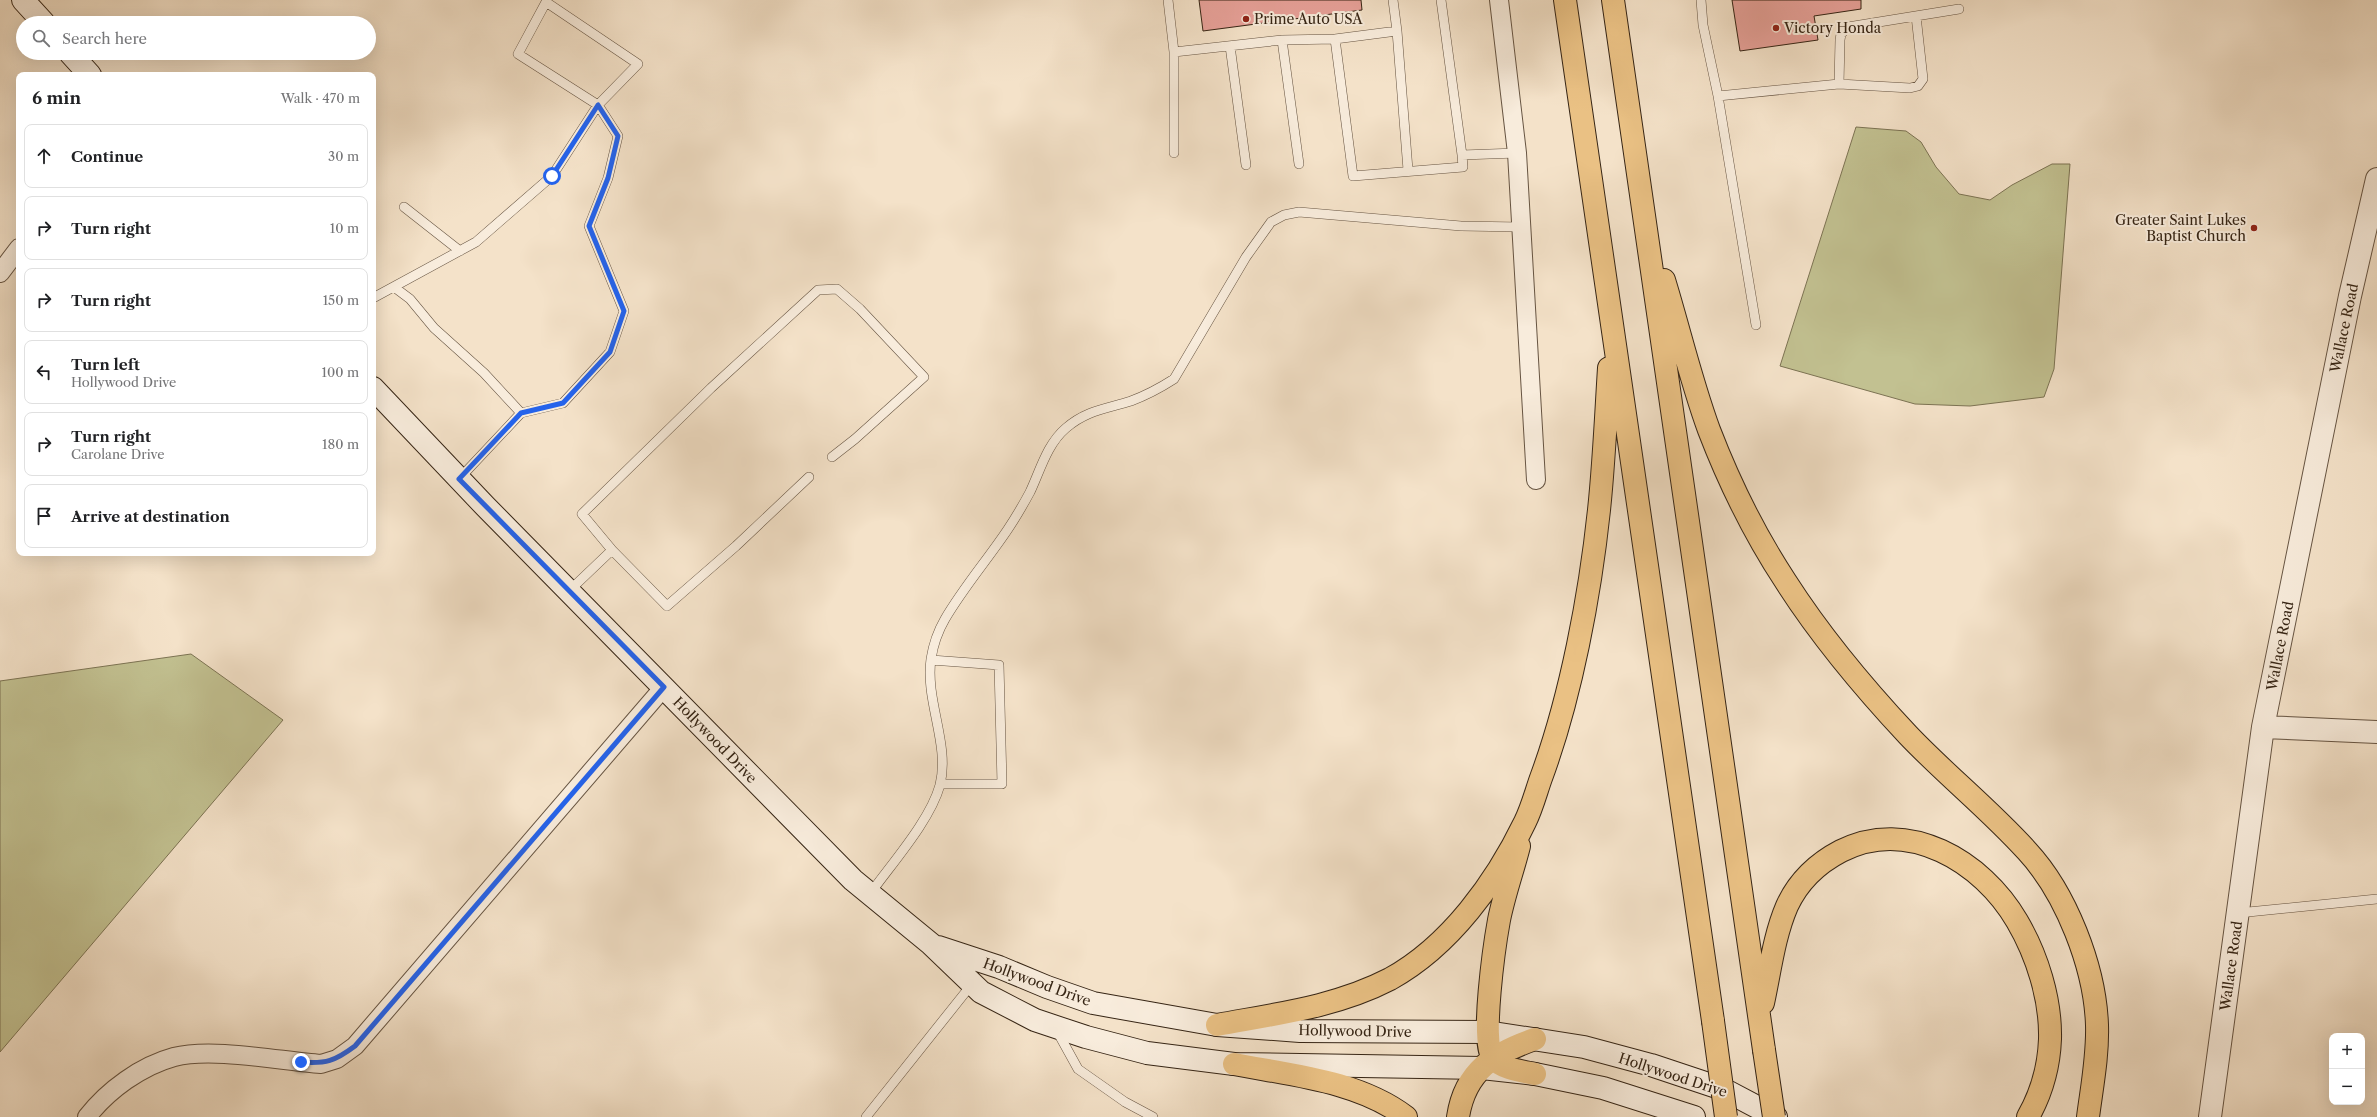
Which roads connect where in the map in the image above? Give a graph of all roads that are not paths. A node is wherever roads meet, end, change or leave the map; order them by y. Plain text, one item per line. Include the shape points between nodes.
1 (23, 0) edge
2 (1168, 0) edge
3 (1393, 0) edge
4 (1441, 0) edge
5 (1499, 0) edge
6 (1565, 0) edge
7 (1613, 0) edge
8 (1700, 0) edge
9 (1960, 9) dead end
10 (38, 16) edge
11 (1916, 16) junction
12 (1397, 31) junction
13 (1335, 39) junction
14 (1282, 40) junction
15 (1230, 46) junction
16 (1174, 52) junction
17 (76, 60) edge
18 (87, 72) edge
19 (1839, 84) junction
20 (1718, 96) junction
21 (598, 105) junction
22 (1174, 153) dead end
23 (1517, 153) junction
24 (1462, 155) junction
25 (1299, 164) dead end
26 (1246, 165) dead end
27 (1408, 170) junction
28 (2377, 179) edge
29 (404, 207) dead end
30 (1642, 209) junction
31 (1520, 227) junction
32 (460, 250) junction
33 (16, 252) edge
34 (0, 274) edge
35 (394, 286) junction
36 (376, 296) edge
37 (1756, 325) dead end
38 (1612, 327) junction
39 (376, 391) edge
40 (521, 413) junction
41 (832, 457) dead end
42 (809, 477) dead end
43 (459, 479) junction
44 (1536, 480) dead end
45 (612, 550) junction
46 (569, 591) junction
47 (931, 660) junction
48 (664, 687) junction
49 (2263, 727) junction
50 (2377, 732) edge
51 (940, 784) junction
52 (1525, 822) junction
53 (870, 894) junction
54 (2377, 898) edge
55 (2238, 913) junction
56 (932, 944) junction
57 (972, 984) junction
58 (1760, 1018) junction
59 (1217, 1025) junction
60 (1054, 1026) junction
61 (1487, 1032) junction
62 (1535, 1039) junction
63 (1487, 1063) junction
64 (1234, 1064) junction
65 (1535, 1074) joint
66 (87, 1117) edge
67 (866, 1117) edge
68 (1153, 1117) edge
69 (1406, 1117) edge
70 (1458, 1117) edge
71 (1694, 1117) edge
72 (1726, 1117) edge
73 (1775, 1117) edge
74 (2028, 1117) edge
75 (2088, 1117) edge
76 (2210, 1117) edge

1 - 10 main road
2 - 16 lane
3 - 12 lane
4 - 24 lane
5 - 23 street
6 - 38 highway
7 - 30 highway
8 - 20 lane
9 - 11 lane
11 - 19 lane via 1848,27 1844,30 1840,40
11 - 19 lane via 1923,79 1918,86 1910,88
12 - 13 lane
12 - 27 lane
13 - 14 lane
13 - 27 lane via 1353,176
14 - 15 lane
14 - 25 lane
15 - 16 lane
15 - 26 lane
16 - 22 lane
17 - 18 main road
19 - 20 lane
20 - 37 lane
21 - 21 lane via 518,54 546,2 638,64
21 - 32 lane via 552,176 476,242
21 - 40 lane via 618,136 608,178 589,226 624,311 610,352 563,403
23 - 24 lane
23 - 31 street
24 - 27 lane via 1463,167
28 - 49 main road, Wallace Road via 2350,296
29 - 32 lane
30 - 58 highway
30 - 75 highway via 1709,429 1750,520 1786,583 1840,656 1908,735 2028,851 2053,885 2073,925 2088,969 2097,1023 2095,1067
31 - 44 street
31 - 47 lane via 1461,226 1299,212 1284,215 1271,222 1246,257 1174,379 1157,390 1130,401 1097,409 1064,429 1043,460 1030,492 1008,528 945,619 936,639
32 - 35 lane
33 - 34 street
35 - 36 lane
35 - 40 lane via 434,328 484,373
38 - 52 highway via 1599,511 1583,614 1552,748
38 - 72 highway, bridge
39 - 43 main road, Hollywood Drive
40 - 43 lane
41 - 45 lane via 924,377 860,309 836,289 818,290 711,388 582,514
42 - 45 lane via 667,606
43 - 46 main road, Hollywood Drive
45 - 46 lane
46 - 48 main road, Hollywood Drive
47 - 51 lane via 931,681 942,760
47 - 51 lane via 999,665 1002,784
48 - 53 main road, Hollywood Drive via 853,880
48 - 66 street via 355,1046 337,1059 321,1064 210,1054 175,1057 149,1067 118,1087
49 - 50 main road
49 - 55 main road, Wallace Road
51 - 53 lane via 932,807
52 - 59 highway via 1484,892 1458,923 1430,952 1391,978 1357,995 1315,1007
52 - 61 highway via 1499,919
53 - 56 main road, Hollywood Drive
54 - 55 lane
55 - 76 main road, Wallace Road
56 - 57 main road, Hollywood Drive
56 - 59 main road, Hollywood Drive via 1093,1003
57 - 60 main road, Hollywood Drive via 987,995 1035,1020
57 - 67 lane
58 - 73 highway, bridge
58 - 74 highway via 1774,948 1787,906 1804,878 1827,859 1862,843 1883,838 1912,840 1939,848 1968,867 1994,890 2017,920 2035,957 2047,1002 2050,1039 2044,1076
59 - 61 main road, Hollywood Drive via 1300,1031
60 - 64 main road, Hollywood Drive via 1147,1053
60 - 68 lane via 1078,1069 1125,1102
61 - 62 main road, Hollywood Drive
61 - 63 highway
62 - 63 highway via 1507,1048
62 - 73 main road, Hollywood Drive via 1584,1047 1651,1065 1723,1089
63 - 64 main road, Hollywood Drive
63 - 65 highway
63 - 70 highway via 1467,1088
64 - 69 highway via 1323,1082 1364,1094
65 - 71 main road via 1603,1088

